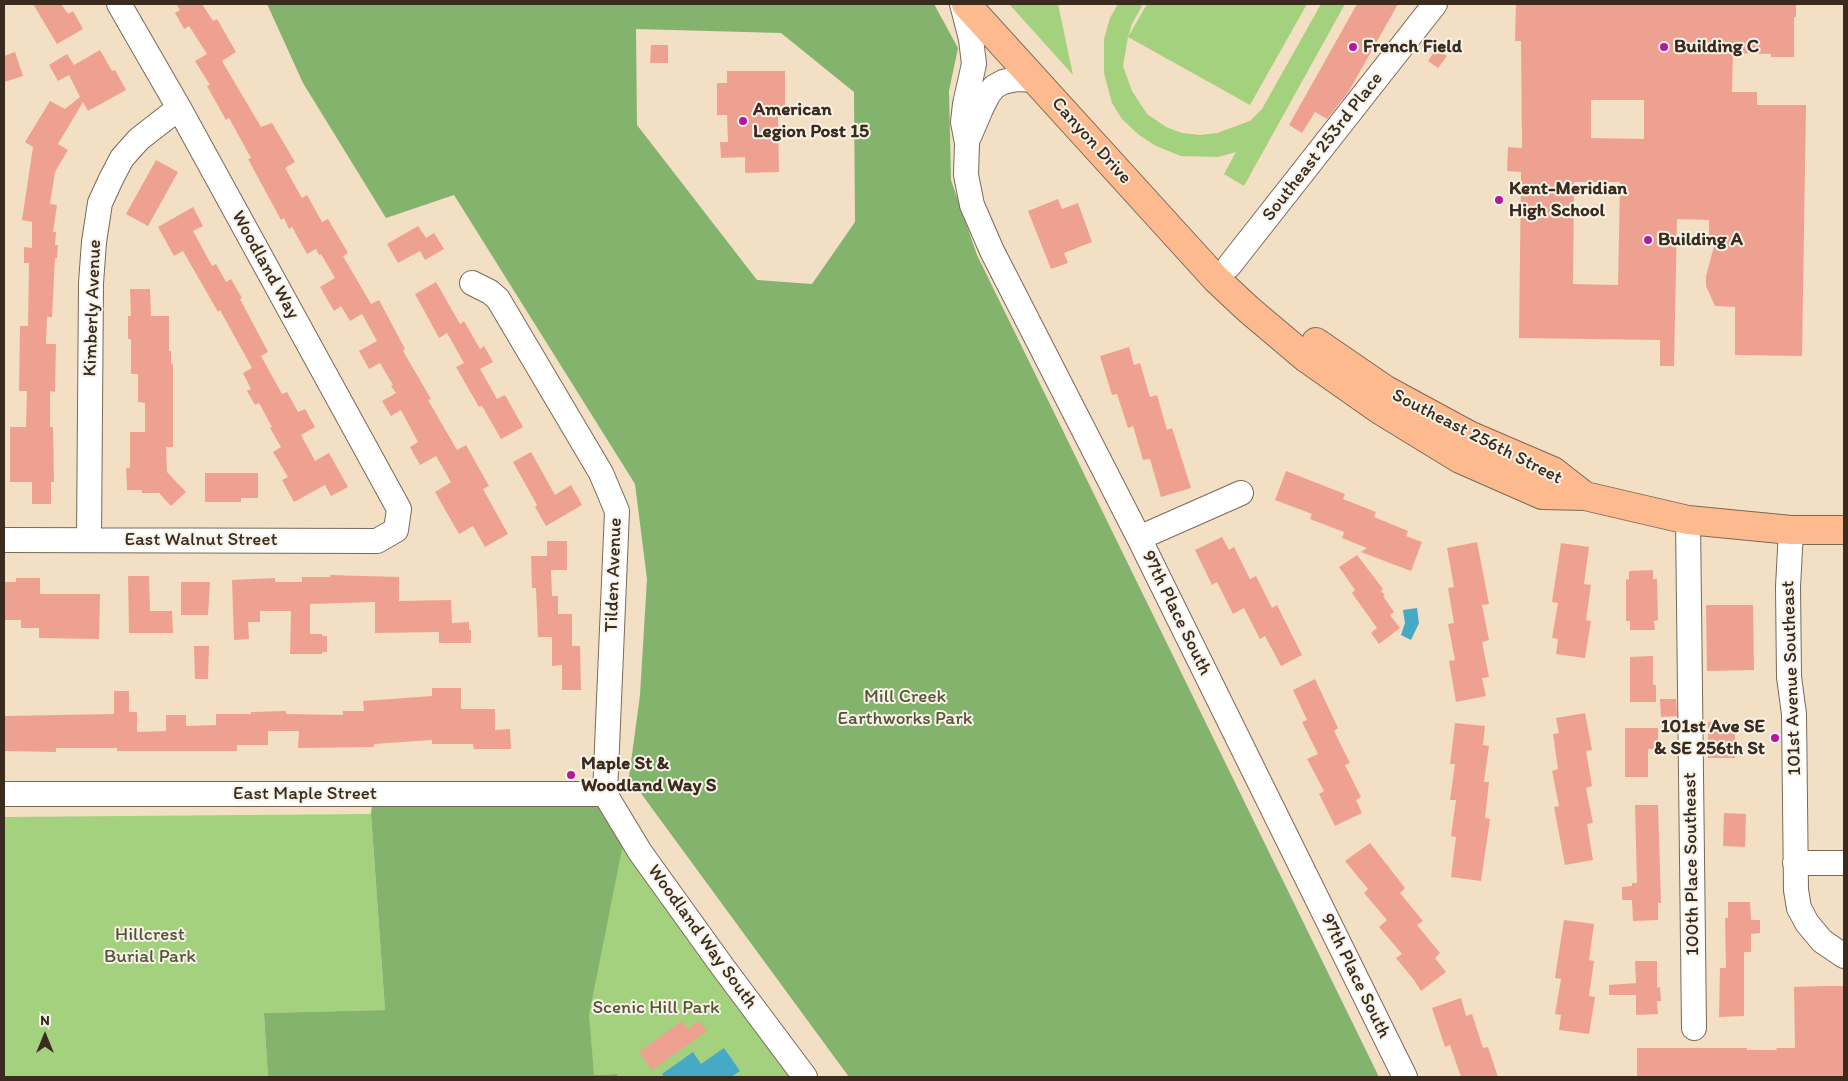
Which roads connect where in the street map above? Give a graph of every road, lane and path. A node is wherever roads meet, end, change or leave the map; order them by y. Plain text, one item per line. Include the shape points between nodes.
1 (119, 4) edge
2 (962, 4) edge
3 (966, 4) edge
4 (992, 4) edge
5 (1435, 4) edge
6 (1037, 80) junction
7 (179, 108) junction
8 (967, 144) junction
9 (1223, 273) junction
10 (472, 283) dead end
11 (1241, 493) dead end
12 (1688, 520) junction
13 (396, 530) joint
14 (1791, 530) junction
15 (1844, 530) edge
16 (1139, 538) junction
17 (89, 539) junction
18 (4, 540) edge
19 (4, 794) edge
20 (605, 794) junction
21 (1795, 863) junction
22 (1844, 863) edge
23 (1844, 956) edge
24 (1694, 1028) dead end
25 (805, 1077) edge
26 (1405, 1077) edge

1 - 7 street, Woodland Way
2 - 8 street, 97th Place South via 974,64 963,122
3 - 6 main road, Canyon Drive
4 - 9 main road, Canyon Drive
5 - 9 street, Southeast 253rd Place
6 - 8 street, 97th Place South via 1016,79 994,87
6 - 9 main road, Canyon Drive via 1112,165
7 - 13 street, Woodland Way via 400,509
7 - 17 street, Kimberly Avenue via 139,139 122,158 100,203 91,283
8 - 16 street, 97th Place South via 966,175 972,205
9 - 12 main road, Southeast 256th Street via 1248,309 1306,358 1380,410 1460,459 1542,495 1585,496
10 - 20 street, Tilden Avenue via 498,299 602,473 617,511
11 - 16 street
12 - 14 main road, Southeast 256th Street
12 - 24 street, 100th Place Southeast
13 - 17 street, East Walnut Street via 377,540
14 - 15 main road, Southeast 256th Street
14 - 21 street, 101st Avenue Southeast via 1789,677 1794,714
16 - 26 street, 97th Place South
17 - 18 street, East Walnut Street
19 - 20 street, East Maple Street
20 - 25 street, Woodland Way South via 640,852
21 - 22 street
21 - 23 street, 101st Avenue Southeast via 1796,890 1802,915 1822,941

